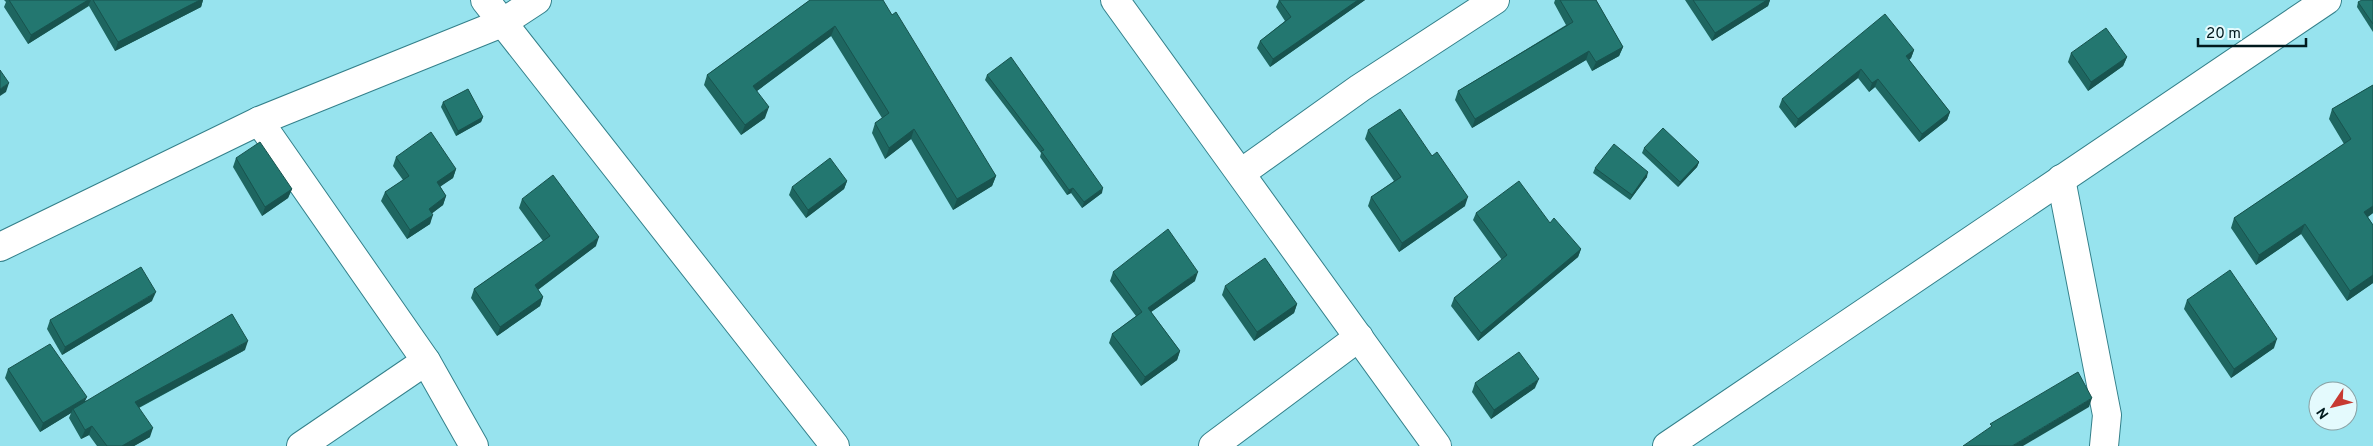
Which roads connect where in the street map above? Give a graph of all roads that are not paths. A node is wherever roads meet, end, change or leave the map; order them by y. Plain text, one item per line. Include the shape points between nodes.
1 (485, 0) edge
2 (537, 0) edge
3 (1115, 0) edge
4 (1495, 0) edge
5 (2326, 0) edge
6 (502, 23) junction
7 (259, 121) junction
8 (1241, 173) junction
9 (2061, 179) junction
10 (0, 247) edge
11 (1359, 337) junction
12 (426, 361) junction
13 (302, 446) edge
14 (474, 446) edge
15 (835, 446) edge
16 (1213, 446) edge
17 (1437, 446) edge
18 (1667, 446) edge
19 (2104, 446) edge

1 - 6 street
2 - 6 street
3 - 8 street
4 - 8 street via 1360,88
5 - 9 street
6 - 7 street
6 - 15 street
7 - 10 street
7 - 12 street
8 - 11 street
9 - 18 street
9 - 19 street via 2107,415
11 - 16 street
11 - 17 street
12 - 13 street
12 - 14 street

